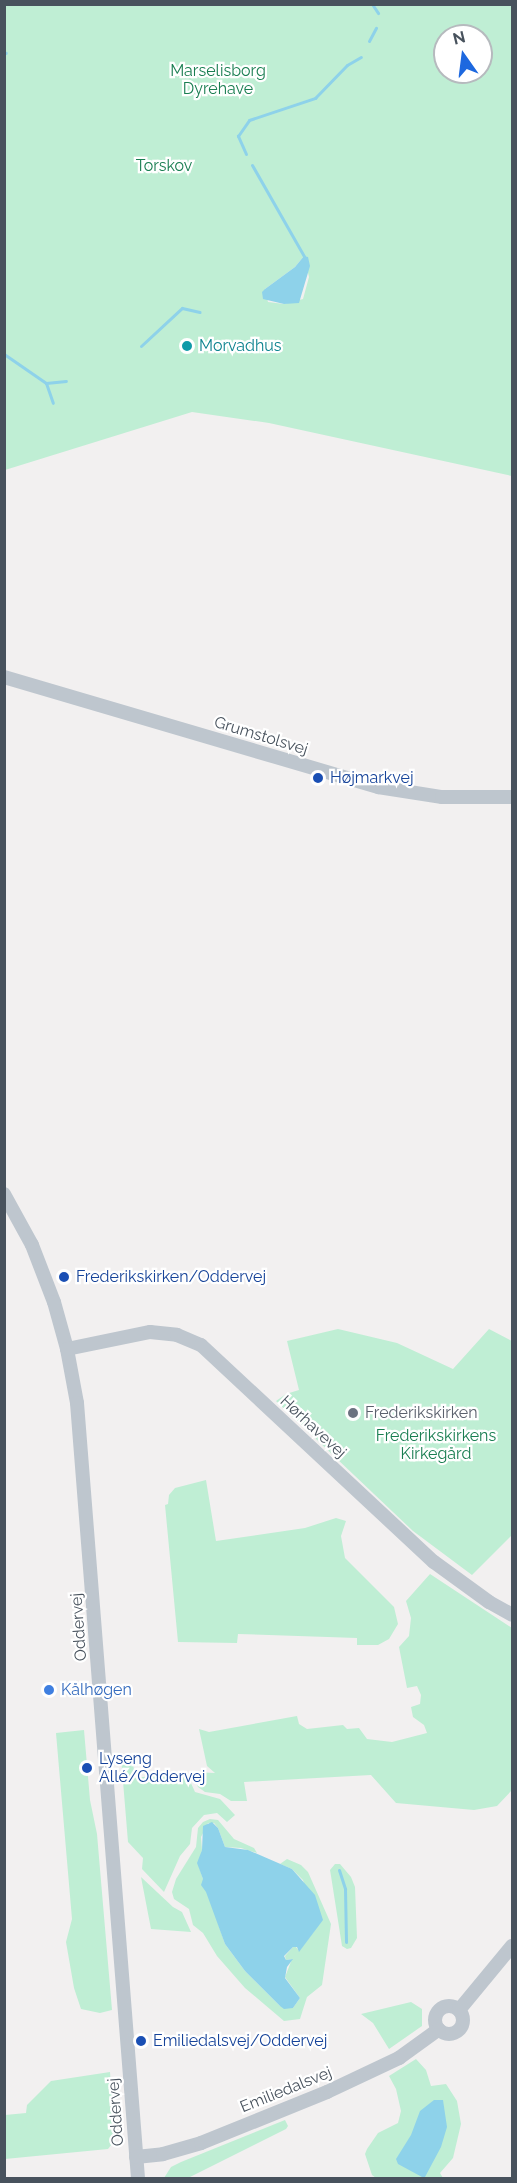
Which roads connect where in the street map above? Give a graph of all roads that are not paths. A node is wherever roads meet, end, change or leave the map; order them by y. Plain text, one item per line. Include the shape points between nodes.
1 (4, 677) edge
2 (513, 797) edge
3 (4, 1194) edge
4 (67, 1349) junction
5 (513, 1615) edge
6 (513, 1946) edge
7 (459, 2010) junction
8 (439, 2029) junction
9 (136, 2157) junction
10 (138, 2178) edge

1 - 2 street, Grumstolsvej via 378,787 442,797
3 - 4 street, Oddervej via 40,1264
4 - 5 street, Hørhavevej via 150,1332 177,1335 201,1345 434,1562
4 - 9 street, Oddervej via 85,1474
6 - 7 street
7 - 8 street via 462,2022 458,2030 451,2033
7 - 8 street via 451,2006 439,2010 435,2022
8 - 9 street, Emiliedalsvej via 399,2058 327,2092 201,2143
9 - 10 street, Oddervej

